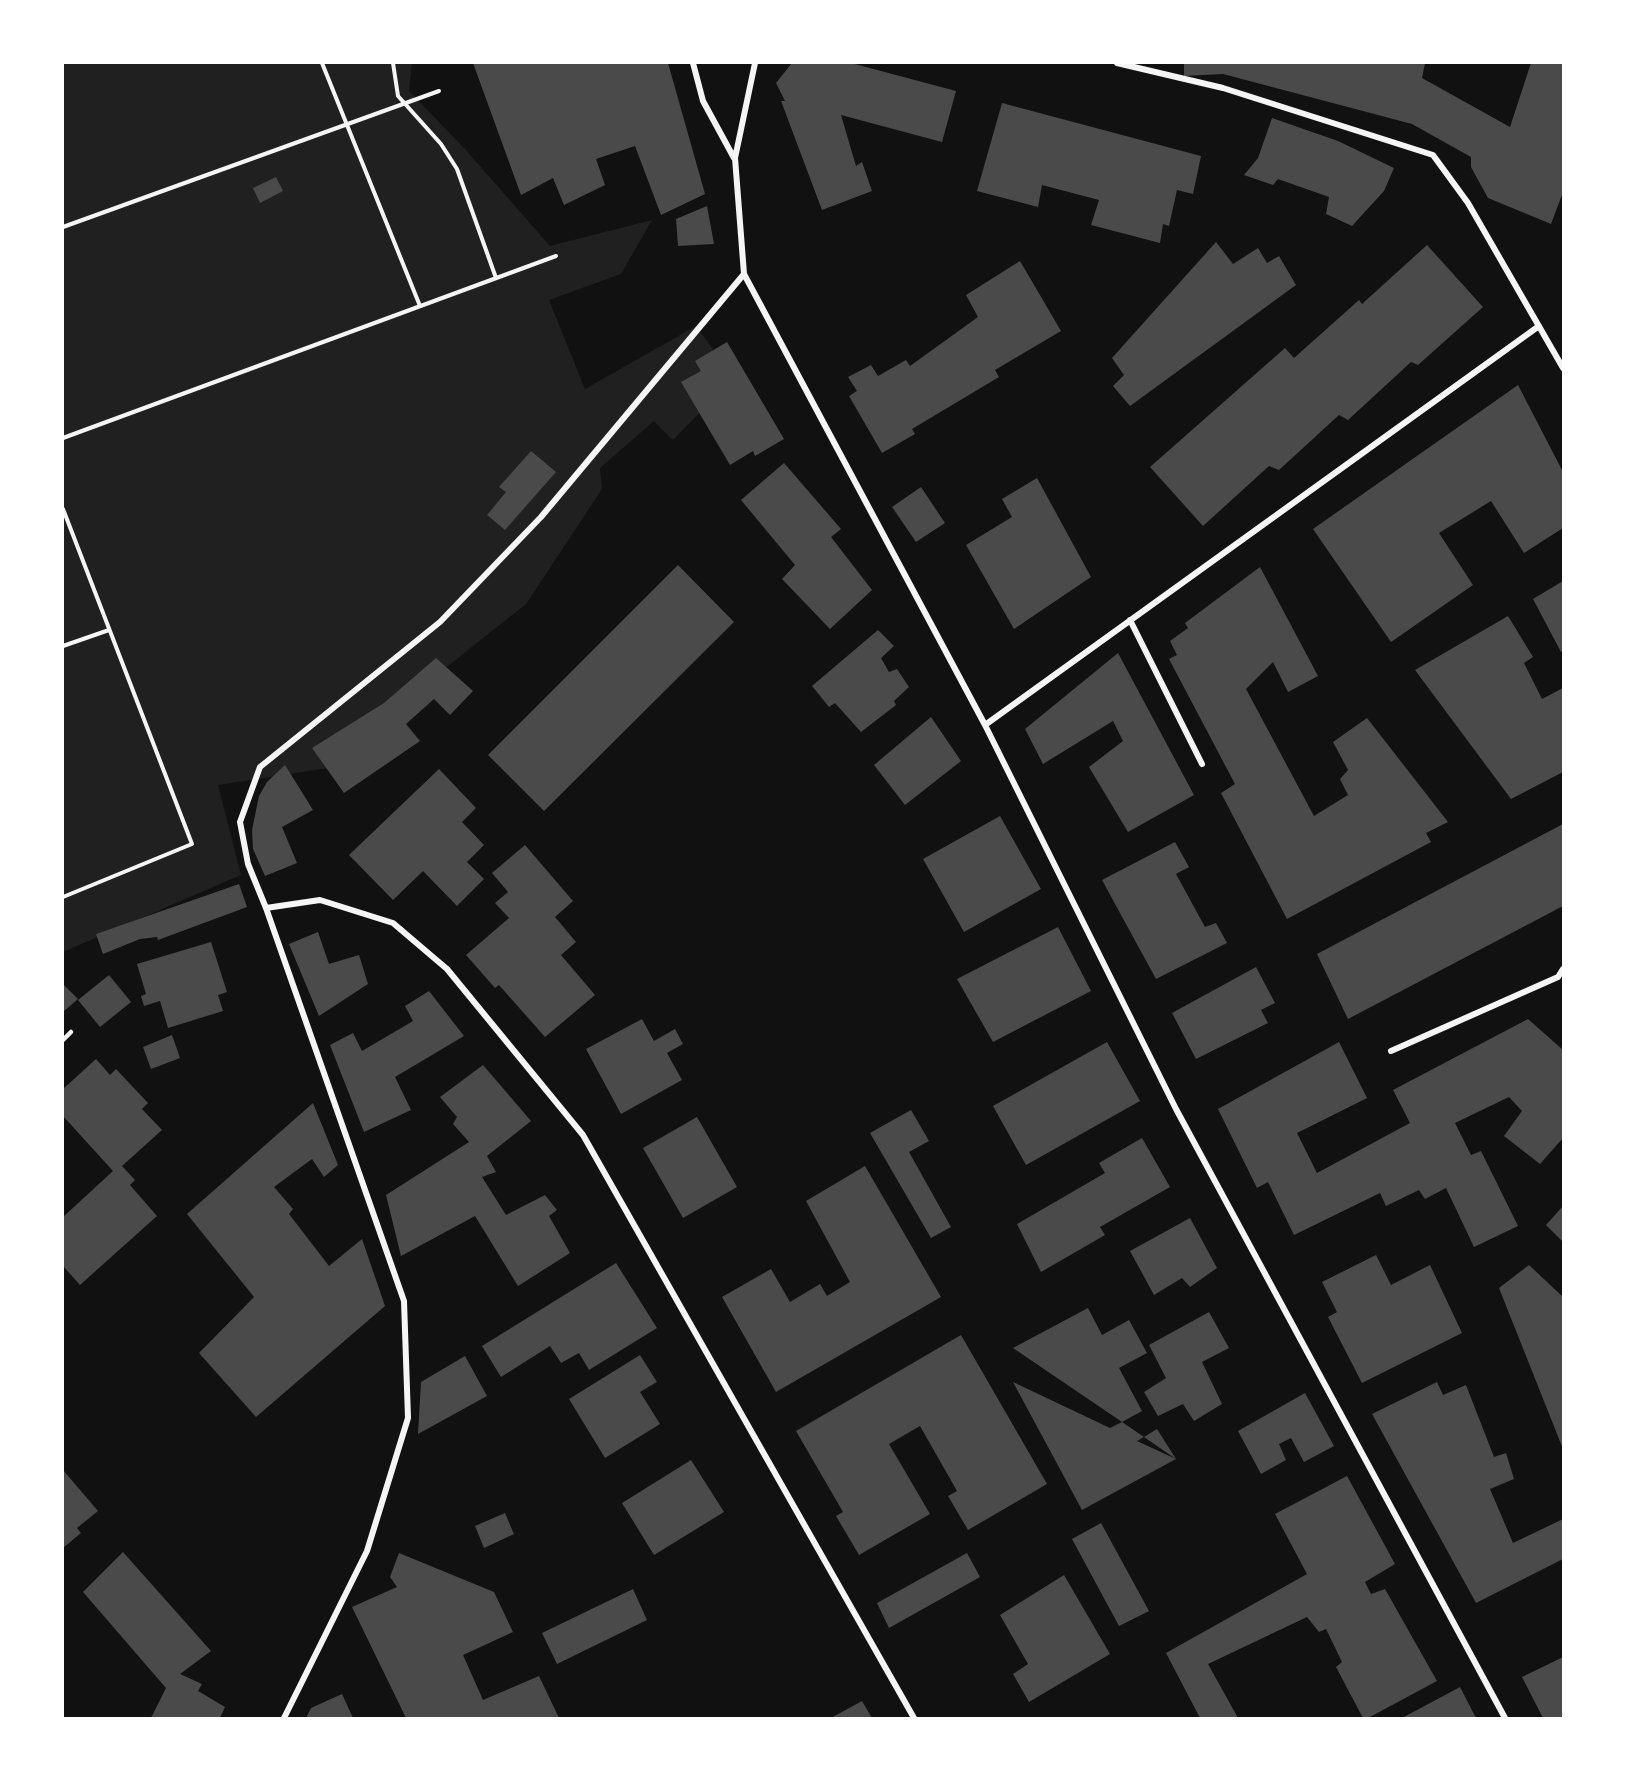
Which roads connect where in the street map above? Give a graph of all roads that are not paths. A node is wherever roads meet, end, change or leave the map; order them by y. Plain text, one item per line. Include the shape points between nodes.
1 (693, 63) edge
2 (755, 63) edge
3 (1117, 63) edge
4 (735, 158) junction
5 (744, 274) junction
6 (1539, 326) junction
7 (1563, 368) edge
8 (1130, 620) junction
9 (985, 725) junction
10 (1202, 764) dead end
11 (266, 908) junction
12 (1563, 969) edge
13 (1560, 979) edge
14 (71, 1032) dead end
15 (63, 1040) edge
16 (1391, 1051) dead end
17 (284, 1718) edge
18 (914, 1718) edge
19 (1505, 1718) edge

1 - 4 street via 704,102
2 - 4 street
3 - 6 street via 1223,88 1433,155 1467,203
4 - 5 street
5 - 9 street
5 - 11 street via 541,517 441,622 260,767 240,822 248,864
6 - 7 street
6 - 8 street
8 - 9 street
8 - 10 street
9 - 19 street via 1176,1108
11 - 17 street via 404,1301 408,1418 367,1551
11 - 18 street via 320,900 393,923 447,969 583,1135
12 - 13 street
13 - 16 street
14 - 15 lane

